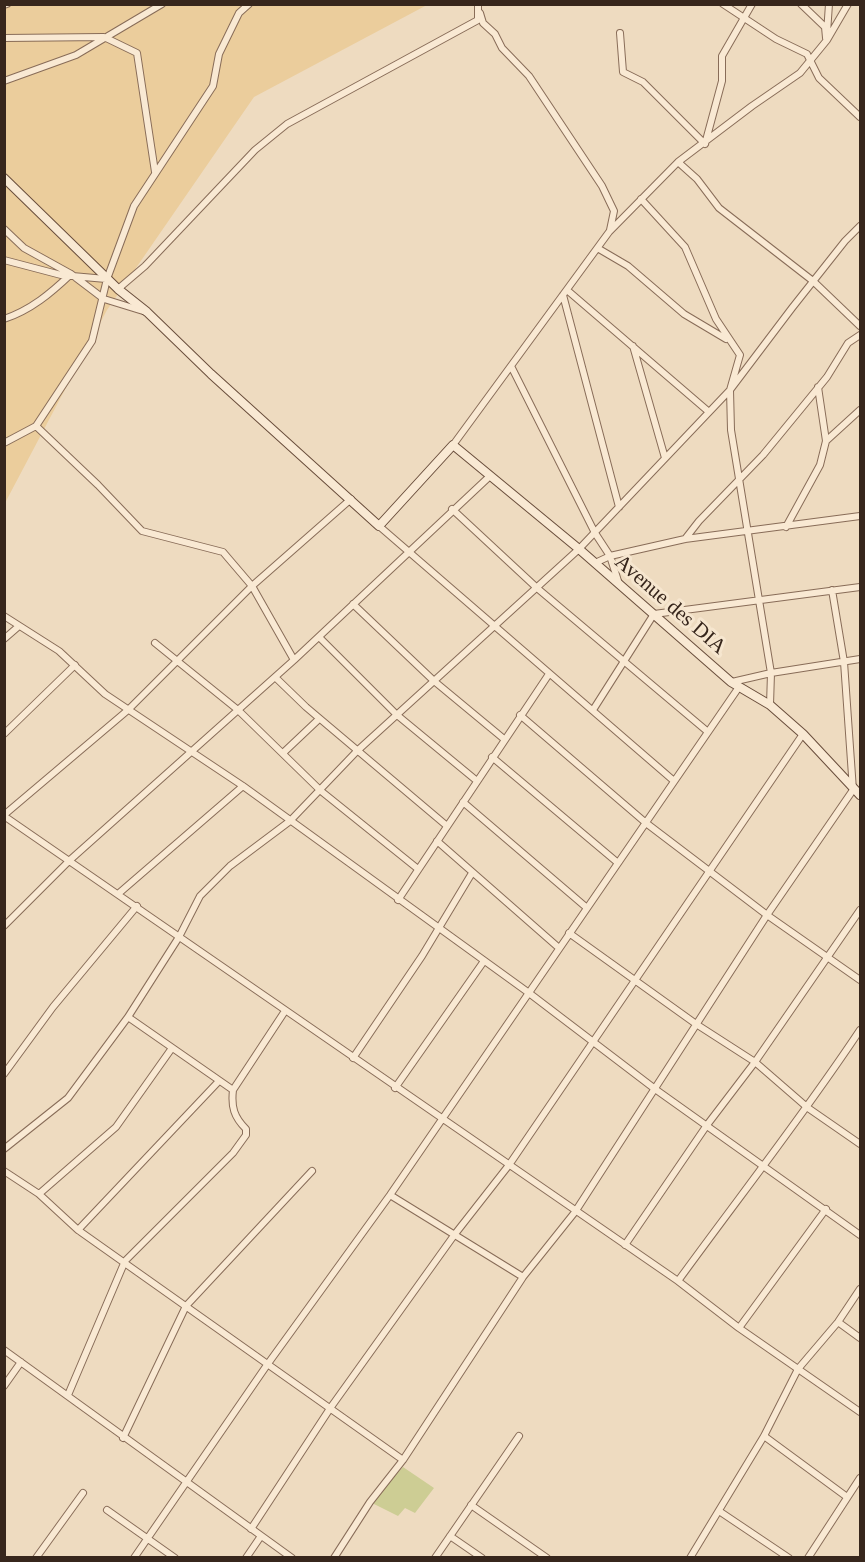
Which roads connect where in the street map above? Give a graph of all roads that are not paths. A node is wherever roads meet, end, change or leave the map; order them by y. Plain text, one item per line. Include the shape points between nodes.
1 (162, 4) edge
2 (249, 4) edge
3 (723, 4) edge
4 (752, 4) edge
5 (801, 4) edge
6 (829, 4) edge
7 (848, 4) edge
8 (477, 5) edge
9 (744, 17) junction
10 (620, 33) dead end
11 (104, 37) junction
12 (4, 38) edge
13 (827, 40) junction
14 (812, 61) junction
15 (4, 81) edge
16 (861, 117) edge
17 (705, 144) junction
18 (678, 162) junction
19 (155, 172) junction
20 (4, 178) edge
21 (641, 198) junction
22 (861, 226) edge
23 (4, 229) edge
24 (609, 232) junction
25 (598, 249) junction
26 (4, 260) edge
27 (71, 274) junction
28 (107, 279) junction
29 (813, 281) junction
30 (118, 289) junction
31 (565, 292) junction
32 (104, 298) junction
33 (147, 312) junction
34 (4, 319) edge
35 (861, 326) edge
36 (860, 337) edge
37 (633, 346) junction
38 (740, 355) junction
39 (511, 366) junction
40 (818, 387) junction
41 (730, 390) junction
42 (861, 410) edge
43 (709, 412) junction
44 (36, 426) junction
45 (826, 441) junction
46 (4, 443) edge
47 (453, 445) junction
48 (665, 458) junction
49 (490, 476) junction
50 (738, 479) junction
51 (351, 499) junction
52 (619, 507) junction
53 (452, 509) junction
54 (861, 516) edge
55 (379, 526) junction
56 (786, 527) junction
57 (749, 531) junction
58 (595, 533) junction
59 (685, 538) junction
60 (579, 549) junction
61 (407, 552) junction
62 (610, 556) junction
63 (595, 563) junction
64 (620, 584) junction
65 (252, 586) junction
66 (861, 587) edge
67 (537, 588) junction
68 (832, 590) junction
69 (760, 600) junction
70 (353, 604) junction
71 (654, 614) junction
72 (4, 616) edge
73 (19, 626) junction
74 (495, 626) junction
75 (319, 637) junction
76 (4, 639) edge
77 (155, 643) dead end
78 (861, 659) edge
79 (294, 660) junction
80 (177, 661) junction
81 (623, 661) junction
82 (844, 662) junction
83 (75, 665) junction
84 (771, 673) junction
85 (549, 674) junction
86 (275, 677) junction
87 (434, 681) junction
88 (731, 682) junction
89 (740, 687) junction
90 (770, 705) junction
91 (128, 710) junction
92 (237, 710) junction
93 (593, 710) junction
94 (397, 715) junction
95 (520, 715) junction
96 (319, 719) junction
97 (708, 732) junction
98 (4, 734) edge
99 (803, 734) junction
100 (504, 739) junction
101 (191, 751) junction
102 (357, 751) junction
103 (283, 753) junction
104 (492, 758) junction
105 (477, 781) junction
106 (674, 782) junction
107 (243, 786) junction
108 (321, 790) junction
109 (857, 792) edge
110 (463, 802) junction
111 (4, 816) edge
112 (290, 821) junction
113 (646, 823) junction
114 (447, 826) junction
115 (437, 841) junction
116 (70, 861) junction
117 (618, 863) junction
118 (418, 869) junction
119 (709, 870) junction
120 (472, 873) junction
121 (118, 894) junction
122 (398, 900) junction
123 (137, 906) junction
124 (587, 908) junction
125 (861, 910) edge
126 (767, 915) junction
127 (4, 926) edge
128 (439, 929) junction
129 (570, 933) junction
130 (179, 937) junction
131 (559, 948) junction
132 (827, 955) junction
133 (484, 961) junction
134 (634, 979) junction
135 (861, 980) edge
136 (529, 993) junction
137 (285, 1011) junction
138 (128, 1017) junction
139 (696, 1024) junction
140 (861, 1030) edge
141 (592, 1040) junction
142 (172, 1048) junction
143 (352, 1058) junction
144 (755, 1062) junction
145 (4, 1074) edge
146 (219, 1081) junction
147 (395, 1088) junction
148 (656, 1089) junction
149 (233, 1090) junction
150 (808, 1108) junction
151 (441, 1119) junction
152 (707, 1125) junction
153 (861, 1144) edge
154 (4, 1149) edge
155 (509, 1165) junction
156 (762, 1165) junction
157 (4, 1170) edge
158 (312, 1171) dead end
159 (39, 1194) junction
160 (390, 1195) junction
161 (826, 1209) junction
162 (575, 1212) junction
163 (78, 1230) junction
164 (454, 1234) junction
165 (861, 1235) edge
166 (625, 1245) junction
167 (125, 1261) junction
168 (523, 1277) junction
169 (678, 1281) junction
170 (861, 1289) edge
171 (186, 1306) junction
172 (838, 1322) junction
173 (739, 1328) junction
174 (861, 1338) edge
175 (4, 1350) edge
176 (21, 1362) junction
177 (267, 1365) junction
178 (798, 1369) junction
179 (4, 1386) edge
180 (68, 1395) junction
181 (331, 1407) junction
182 (861, 1412) edge
183 (519, 1436) dead end
184 (764, 1436) junction
185 (123, 1438) junction
186 (403, 1460) junction
187 (861, 1478) edge
188 (184, 1482) junction
189 (83, 1493) dead end
190 (847, 1497) junction
191 (471, 1505) junction
192 (107, 1510) dead end
193 (719, 1511) junction
194 (251, 1529) junction
195 (261, 1536) junction
196 (450, 1536) junction
197 (147, 1539) junction
198 (36, 1557) edge
199 (134, 1557) edge
200 (176, 1557) edge
201 (246, 1557) edge
202 (292, 1557) edge
203 (334, 1557) edge
204 (435, 1557) edge
205 (482, 1557) edge
206 (547, 1557) edge
207 (690, 1557) edge
208 (789, 1557) edge
209 (808, 1557) edge

1 - 11 street
2 - 19 street via 239,13 219,54 213,86
3 - 9 street
4 - 9 street
5 - 13 street via 825,27
6 - 13 street
7 - 13 street
8 - 24 street via 483,23 529,76 602,186 614,211
8 - 30 street via 478,20 287,124 255,150
9 - 14 street via 807,54
9 - 17 street via 722,56 722,81
10 - 17 street via 623,72 643,82
11 - 12 street
11 - 15 street via 76,55
11 - 19 street via 137,54
13 - 14 street
14 - 16 street via 819,78
14 - 17 street
17 - 18 street
18 - 21 street
18 - 29 street via 719,208
19 - 28 street via 134,206
20 - 28 street
21 - 24 street
21 - 38 street via 685,247 716,319
22 - 29 street
23 - 27 street via 24,248
24 - 25 street
25 - 31 street
25 - 38 street via 628,266 684,314 723,334
26 - 27 street via 61,275
27 - 28 street
27 - 32 street
27 - 34 street via 50,294 20,314
28 - 30 street
28 - 32 street
29 - 35 street
29 - 41 street
30 - 33 street
31 - 37 street
31 - 39 street
31 - 52 street
32 - 33 street
32 - 44 street via 92,340
33 - 51 street
36 - 40 street via 848,343
37 - 43 street
37 - 48 street
38 - 41 street
39 - 47 street
39 - 58 street
40 - 45 street
40 - 50 street via 763,455
41 - 43 street
41 - 50 street
42 - 45 street
43 - 48 street
44 - 46 street
44 - 65 street via 142,531 223,552
45 - 56 street via 820,465
47 - 49 street, Avenue des DIA
47 - 55 street
48 - 52 street
49 - 53 street
49 - 60 street, Avenue des DIA
50 - 57 street
50 - 59 street
51 - 55 street
51 - 65 street
52 - 58 street
53 - 61 street
53 - 67 street
54 - 56 street
55 - 61 street
56 - 57 street
57 - 59 street
57 - 69 street
58 - 60 street
58 - 62 street
59 - 62 street
60 - 63 street, Avenue des DIA
60 - 67 street
61 - 70 street
61 - 74 street
62 - 63 street
62 - 64 street
63 - 64 street, Avenue des DIA
64 - 71 street, Avenue des DIA
65 - 79 street
65 - 80 street
66 - 68 street
67 - 74 street
67 - 81 street
68 - 69 street
68 - 82 street
69 - 71 street
69 - 84 street
70 - 75 street
70 - 87 street
71 - 81 street
71 - 88 street, Avenue des DIA
72 - 73 street
73 - 76 street
73 - 83 street
74 - 85 street
74 - 87 street
75 - 79 street
75 - 94 street
77 - 80 street
78 - 82 street
79 - 86 street
80 - 91 street
80 - 92 street
81 - 93 street
81 - 97 street
82 - 84 street
82 - 109 street
83 - 91 street
83 - 98 street
84 - 88 street
84 - 90 street
85 - 93 street
85 - 95 street
86 - 92 street
86 - 96 street
87 - 94 street
87 - 100 street
88 - 89 street, Avenue des DIA
89 - 90 street, Avenue des DIA
89 - 97 street
90 - 99 street, Avenue des DIA
91 - 101 street
91 - 111 street
92 - 101 street
92 - 103 street
93 - 106 street
94 - 102 street
94 - 105 street
95 - 100 street
95 - 113 street
96 - 102 street
96 - 103 street
97 - 106 street
99 - 109 street, Avenue des DIA
99 - 119 street
100 - 104 street
101 - 107 street
101 - 116 street
102 - 108 street
102 - 114 street
103 - 108 street
104 - 105 street
104 - 117 street
105 - 110 street
106 - 113 street
107 - 112 street
107 - 121 street
108 - 112 street
108 - 118 street
109 - 126 street
110 - 114 street
110 - 124 street
111 - 116 street
112 - 122 street
112 - 130 street via 230,866 200,896
113 - 117 street
113 - 119 street
114 - 115 street
115 - 118 street
115 - 120 street
116 - 121 street
116 - 127 street
117 - 124 street
118 - 122 street
119 - 126 street
119 - 134 street
120 - 128 street
120 - 131 street
121 - 123 street
122 - 128 street
123 - 130 street
123 - 145 street via 53,1007
124 - 129 street
125 - 132 street
126 - 132 street
126 - 139 street
128 - 133 street
128 - 143 street
129 - 131 street
129 - 134 street
130 - 137 street
130 - 138 street
131 - 136 street
132 - 135 street
132 - 144 street
133 - 136 street
133 - 147 street
134 - 139 street
134 - 141 street
136 - 141 street
136 - 151 street
137 - 143 street
137 - 149 street
138 - 142 street
138 - 154 street via 68,1098
139 - 144 street
139 - 148 street
140 - 150 street
141 - 148 street
141 - 155 street
142 - 146 street
142 - 159 street via 116,1127
143 - 147 street
144 - 150 street
144 - 152 street
146 - 149 street
146 - 163 street
147 - 151 street
148 - 152 street
148 - 162 street
149 - 167 street via 232,1109 246,1135 233,1153
150 - 153 street
150 - 156 street
151 - 155 street
151 - 160 street
152 - 156 street
152 - 166 street
155 - 162 street
155 - 164 street
156 - 161 street
156 - 169 street
157 - 159 street
158 - 171 street
159 - 163 street
160 - 164 street
160 - 177 street
161 - 165 street
161 - 173 street
162 - 166 street
162 - 168 street
163 - 167 street
164 - 168 street
164 - 181 street
166 - 169 street
167 - 171 street
167 - 180 street
168 - 186 street
169 - 173 street
170 - 172 street
171 - 177 street
171 - 185 street
172 - 174 street
172 - 178 street
173 - 178 street
175 - 176 street
176 - 179 street
176 - 180 street
177 - 181 street
177 - 188 street
178 - 182 street
178 - 184 street
180 - 185 street
181 - 186 street
181 - 194 street
183 - 191 street
184 - 190 street
184 - 193 street
185 - 188 street
186 - 203 street
187 - 190 street
188 - 194 street
188 - 197 street
189 - 198 street
190 - 209 street
191 - 196 street
191 - 206 street
192 - 197 street
193 - 207 street
193 - 208 street
194 - 195 street
195 - 201 street
195 - 202 street
196 - 204 street
196 - 205 street
197 - 199 street
197 - 200 street

